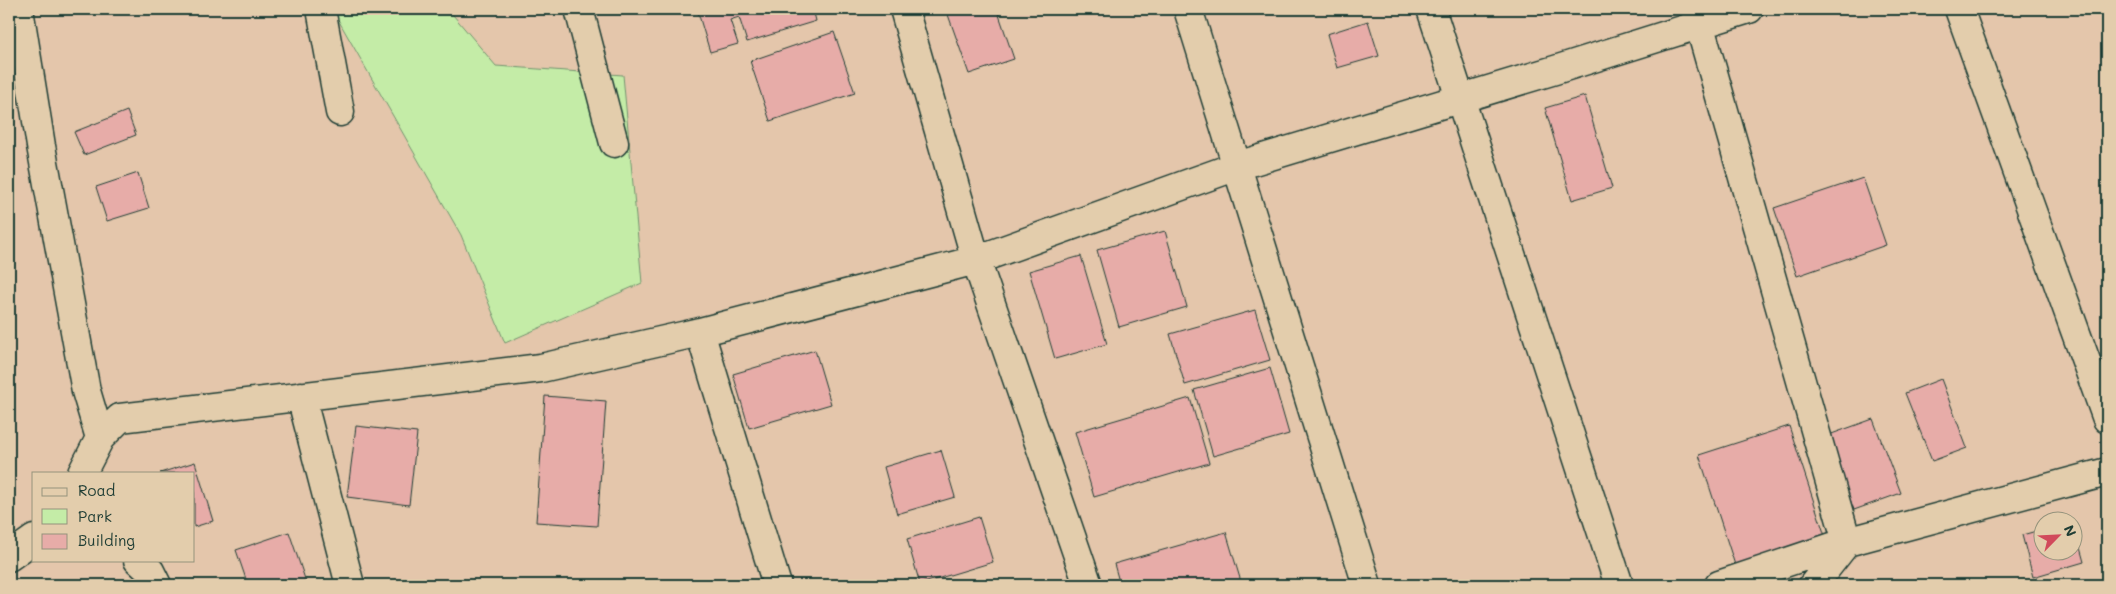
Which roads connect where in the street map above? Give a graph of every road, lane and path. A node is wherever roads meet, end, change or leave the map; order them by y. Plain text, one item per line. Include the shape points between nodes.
1 (19, 9) edge
2 (321, 9) edge
3 (579, 9) edge
4 (904, 9) edge
5 (1188, 9) edge
6 (1431, 9) edge
7 (1749, 9) edge
8 (1959, 9) edge
9 (1697, 17) edge
10 (1461, 98) junction
11 (340, 112) dead end
12 (614, 143) dead end
13 (1237, 166) junction
14 (976, 260) junction
15 (700, 332) junction
16 (300, 396) junction
17 (2107, 419) edge
18 (100, 438) junction
19 (83, 472) edge
20 (2107, 472) edge
21 (32, 540) edge
22 (1847, 542) junction
23 (9, 557) edge
24 (140, 562) edge
25 (157, 585) edge
26 (350, 585) edge
27 (777, 585) edge
28 (1088, 585) edge
29 (1367, 585) edge
30 (1619, 585) edge
31 (1719, 585) edge
32 (1813, 585) edge

1 - 18 street via 86,391
2 - 11 street
3 - 12 street
4 - 14 street
5 - 13 street
6 - 10 street
7 - 9 street
8 - 17 street
9 - 10 street
9 - 22 street
10 - 13 street
10 - 30 street
13 - 14 street
13 - 29 street
14 - 15 street
14 - 28 street
15 - 16 street via 541,368
15 - 27 street
16 - 18 street via 120,418
16 - 26 street
18 - 19 street
20 - 22 street
21 - 23 street
22 - 31 street
22 - 32 street
24 - 25 street via 150,571

